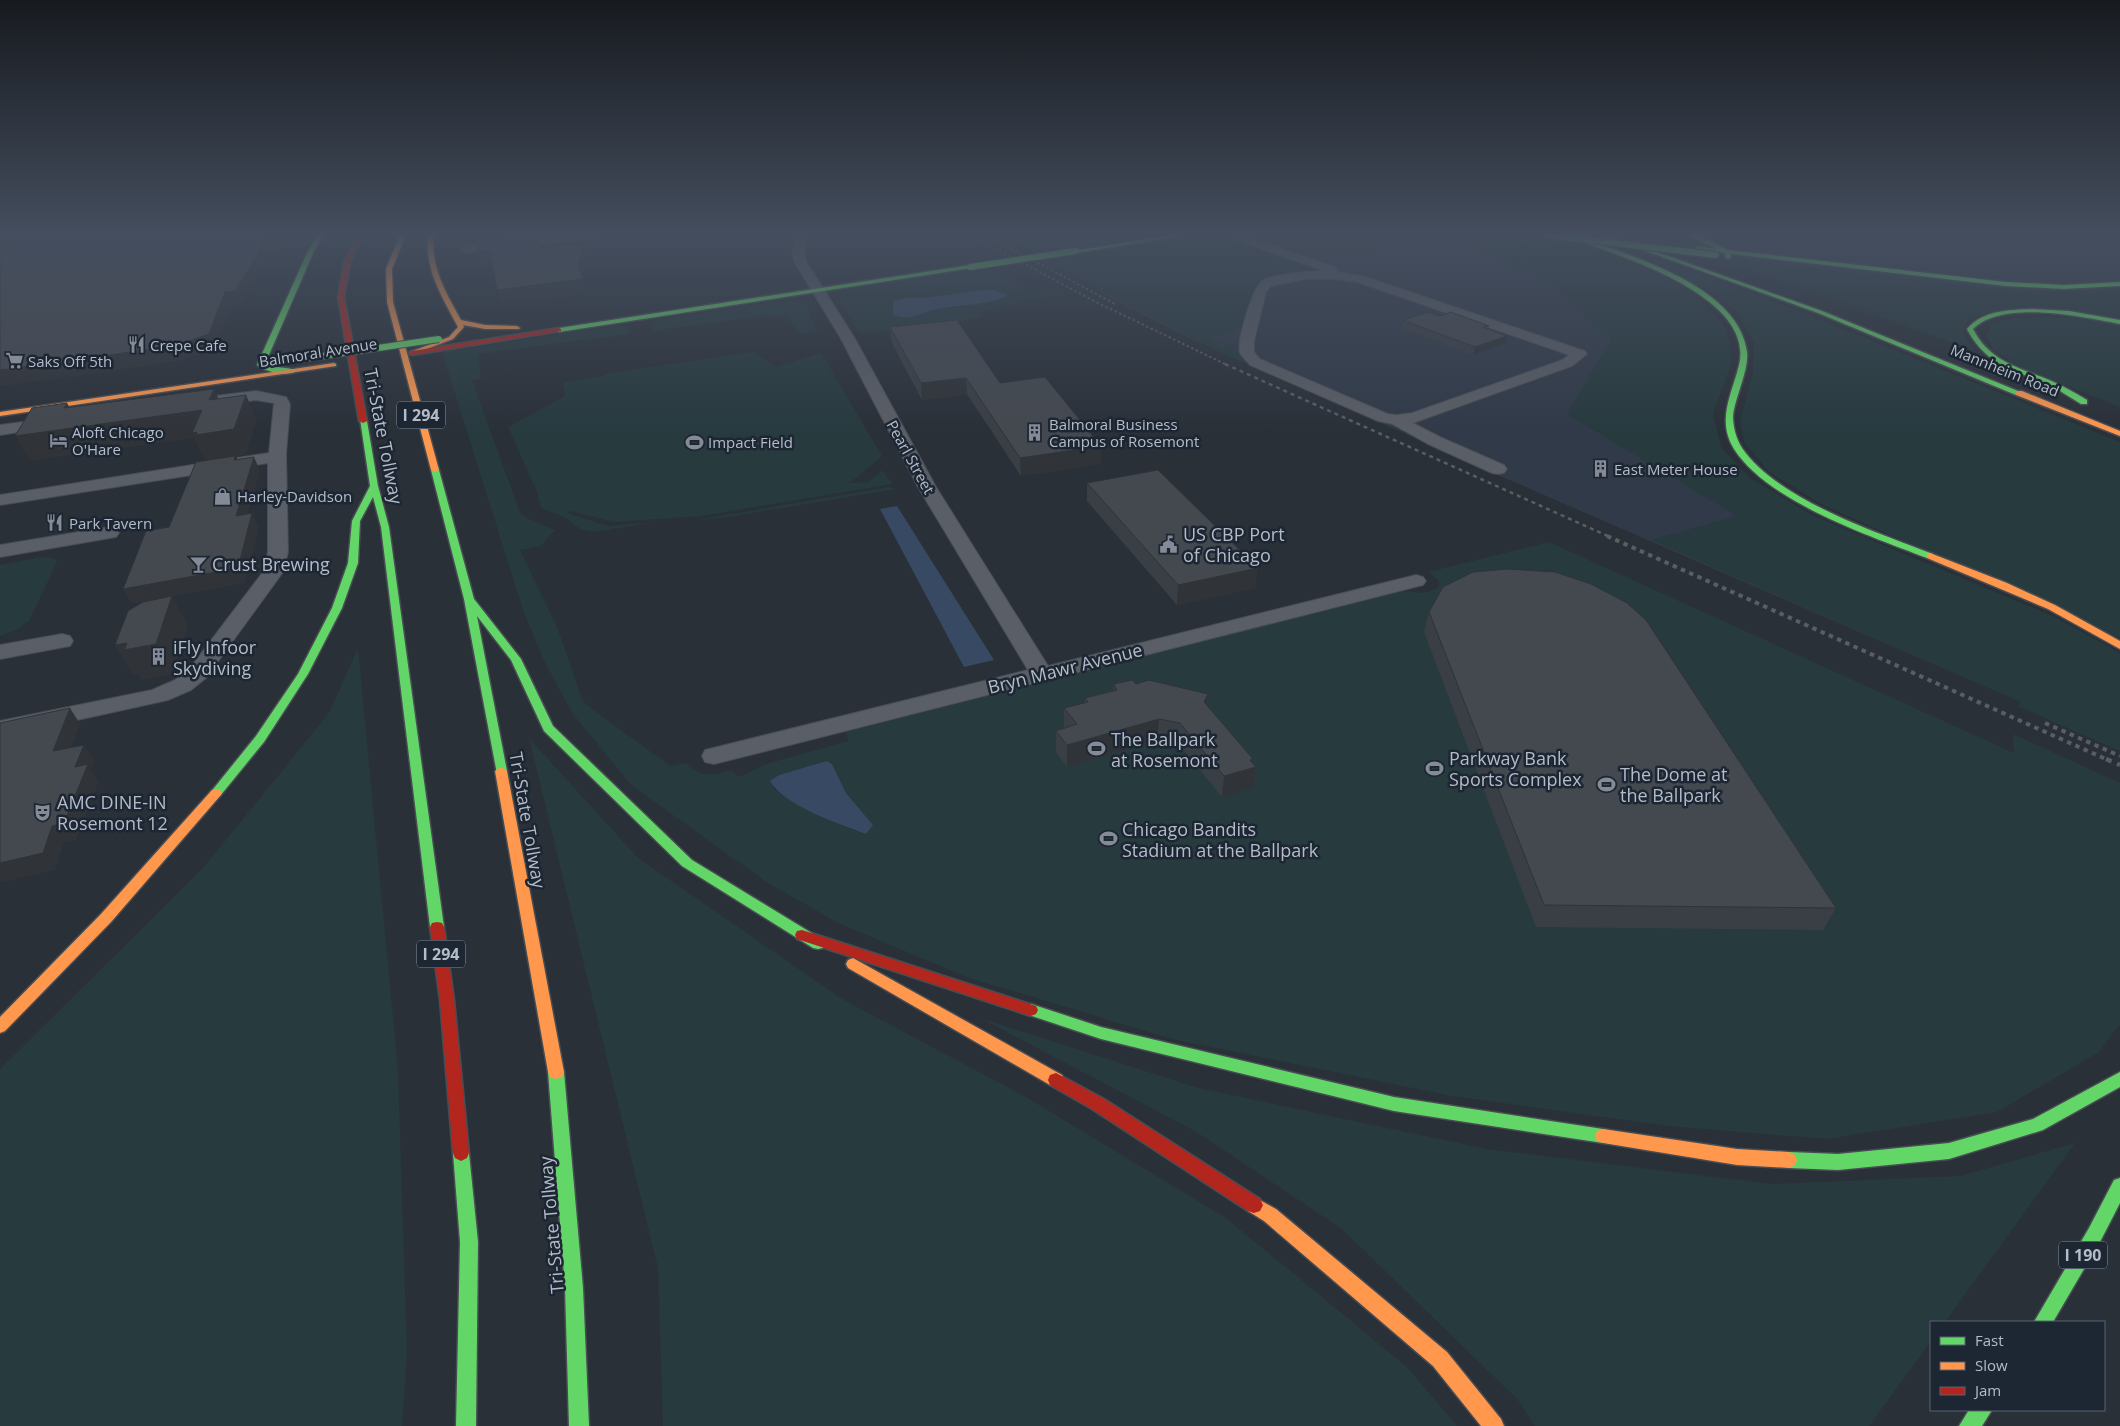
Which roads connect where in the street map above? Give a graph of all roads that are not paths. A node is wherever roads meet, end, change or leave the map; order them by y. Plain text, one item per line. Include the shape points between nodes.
1 (290, 299) edge
2 (341, 299) edge
3 (390, 299) edge
4 (447, 299) edge
5 (736, 299) edge
6 (742, 299) edge
7 (822, 299) edge
8 (1258, 299) edge
9 (1417, 299) edge
10 (1709, 299) edge
11 (1782, 299) edge
12 (1814, 299) edge
13 (1849, 311) dead end
14 (460, 322) junction
15 (2120, 322) edge
16 (517, 328) junction
17 (443, 342) junction
18 (1976, 360) dead end
19 (261, 365) junction
20 (300, 367) junction
21 (0, 402) edge
22 (0, 414) edge
23 (1389, 414) junction
24 (0, 430) edge
25 (1413, 431) junction
26 (1445, 432) dead end
27 (2120, 434) edge
28 (277, 455) junction
29 (1498, 469) dead end
30 (374, 486) junction
31 (0, 500) edge
32 (109, 533) dead end
33 (0, 551) edge
34 (1416, 581) dead end
35 (469, 599) junction
36 (62, 641) dead end
37 (2120, 646) edge
38 (0, 652) edge
39 (1042, 674) junction
40 (0, 729) edge
41 (714, 756) dead end
42 (802, 935) junction
43 (0, 1027) edge
44 (2120, 1079) edge
45 (2120, 1186) edge
46 (2044, 1321) edge
47 (1981, 1411) edge
48 (466, 1426) edge
49 (579, 1426) edge
50 (1494, 1426) edge
51 (1969, 1426) edge

1 - 19 main road
2 - 30 main road, Tri-State Tollway / I 294
3 - 35 main road, Tri-State Tollway / I 294
4 - 14 main road
5 - 16 main road, Balmoral Avenue
6 - 17 main road, Balmoral Avenue
7 - 39 street, Pearl Street via 847,337 926,487
8 - 23 street via 1247,341 1247,352 1255,362
9 - 23 street via 1580,354 1566,363 1415,418
10 - 37 main road via 1733,323 1744,347 1744,362 1729,404 1730,437 1756,469 1794,496 2050,606
11 - 27 main road, Mannheim Road
12 - 13 main road
14 - 16 main road
14 - 17 main road via 461,328
15 - 18 main road, Mannheim Road via 2056,312 2012,312 1982,319 1973,323 1970,329 1974,342 1995,360 2055,385 2089,404
16 - 17 main road, Balmoral Avenue
17 - 20 main road, Balmoral Avenue, bridge
17 - 20 main road, Balmoral Avenue via 412,353
19 - 20 main road, Balmoral Avenue
19 - 21 main road, Balmoral Avenue
20 - 22 main road, Balmoral Avenue
23 - 25 street
24 - 28 street via 268,396 282,404
25 - 26 street
25 - 29 street
28 - 31 street
28 - 40 street via 278,552 273,572 189,683 165,694
30 - 43 main road via 356,521 353,563 337,608 303,674 260,739 202,811 106,918
30 - 48 main road, Tri-State Tollway / I 294 via 385,527 447,1000 469,1242
32 - 33 street
34 - 39 street, Bryn Mawr Avenue
35 - 42 main road via 516,659 548,728 686,863
35 - 49 main road, Tri-State Tollway / I 294 via 555,1064 574,1288
36 - 38 street
39 - 41 street, Bryn Mawr Avenue
42 - 44 main road via 1101,1033 1394,1104 1737,1157 1838,1162 1949,1151 2038,1125
42 - 50 main road via 1098,1104 1270,1215 1440,1359
45 - 46 main road, I 190
47 - 51 main road

